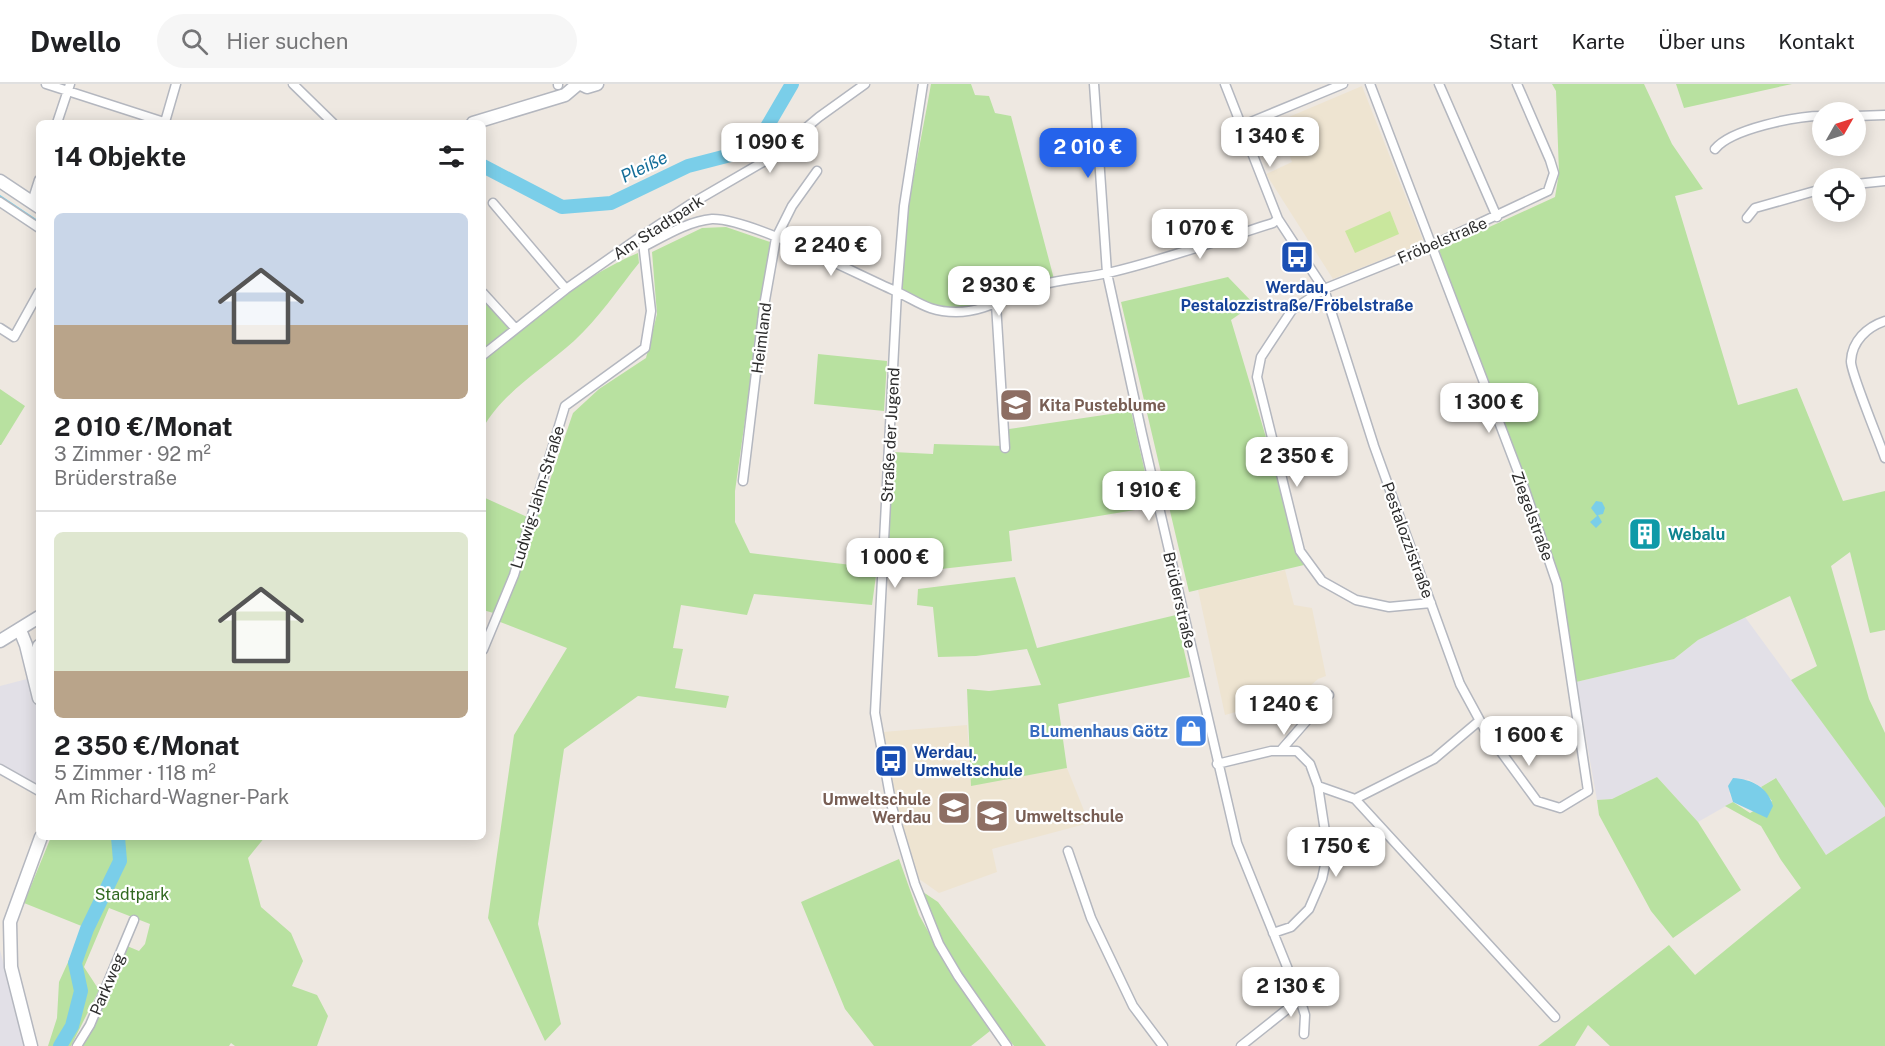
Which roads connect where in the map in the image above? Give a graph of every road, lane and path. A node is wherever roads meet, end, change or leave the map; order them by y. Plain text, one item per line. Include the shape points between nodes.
1 (46, 84) edge
2 (176, 84) edge
3 (293, 84) edge
4 (580, 84) edge
5 (597, 84) edge
6 (865, 84) edge
7 (923, 84) edge
8 (1095, 84) edge
9 (1225, 84) edge
10 (1343, 84) edge
11 (1370, 84) edge
12 (1439, 84) edge
13 (1517, 84) edge
14 (68, 88) edge
15 (1885, 115) edge
16 (1866, 116) edge
17 (1812, 118) edge
18 (58, 120) edge
19 (160, 120) edge
20 (167, 120) edge
21 (330, 120) edge
22 (483, 120) edge
23 (1241, 126) junction
24 (1714, 150) dead end
25 (817, 171) dead end
26 (0, 181) edge
27 (1885, 182) edge
28 (1866, 183) edge
29 (1812, 192) edge
30 (0, 202) edge
31 (493, 203) dead end
32 (35, 205) edge
33 (1497, 217) junction
34 (1747, 218) dead end
35 (1278, 219) junction
36 (36, 226) edge
37 (640, 237) junction
38 (776, 238) junction
39 (645, 246) junction
40 (1431, 246) junction
41 (1107, 273) junction
42 (566, 289) junction
43 (1324, 289) junction
44 (897, 292) junction
45 (486, 295) edge
46 (36, 297) edge
47 (996, 304) junction
48 (1885, 321) edge
49 (0, 328) edge
50 (514, 328) junction
51 (486, 352) edge
52 (1005, 448) dead end
53 (1885, 458) edge
54 (743, 480) dead end
55 (1431, 603) junction
56 (36, 619) edge
57 (20, 630) junction
58 (2, 636) edge
59 (486, 643) edge
60 (36, 667) edge
61 (34, 682) junction
62 (36, 688) edge
63 (1329, 695) dead end
64 (1479, 721) junction
65 (1282, 749) junction
66 (1217, 764) junction
67 (0, 769) edge
68 (1318, 786) junction
69 (36, 789) edge
70 (1588, 791) joint
71 (1355, 799) junction
72 (40, 840) edge
73 (1068, 851) dead end
74 (134, 920) dead end
75 (5, 922) edge
76 (1273, 933) junction
77 (1300, 999) junction
78 (1555, 1017) dead end
79 (1304, 1034) dead end
80 (31, 1046) edge
81 (77, 1046) edge
82 (1007, 1046) edge
83 (1163, 1046) edge
84 (1241, 1046) edge

1 - 14 street
2 - 20 street
3 - 21 street
4 - 5 main road
4 - 22 main road via 565,95
6 - 37 street, Am Stadtpark via 770,158
7 - 44 street, Straße der Jugend via 904,206
8 - 41 street, Brüderstraße
9 - 23 street, Pestalozzistraße
10 - 23 street
11 - 40 street, Ziegelstraße
12 - 33 street
13 - 33 street, Fröbelstraße via 1550,160 1553,181 1536,200
14 - 18 street
14 - 19 street
15 - 16 street
17 - 24 street via 1762,126 1722,141
23 - 35 street, Pestalozzistraße
25 - 38 street, Heimland via 792,206
26 - 32 main road
27 - 28 street
29 - 34 street via 1755,208
30 - 36 street
31 - 42 street
33 - 40 street, Fröbelstraße
35 - 41 street
35 - 43 street, Pestalozzistraße
37 - 39 street, Ludwig-Jahn-Straße
37 - 42 street, Am Stadtpark
38 - 39 street via 714,219 693,223
38 - 44 street
38 - 54 street, Heimland
39 - 59 street, Ludwig-Jahn-Straße via 651,311 645,348 565,406 514,575
40 - 43 street, Fröbelstraße
40 - 70 street, Ziegelstraße via 1557,584
41 - 47 street via 1038,285
41 - 66 street, Brüderstraße
42 - 50 street, Am Stadtpark
43 - 55 street, Pestalozzistraße via 1374,446
43 - 55 street, Fröbelstraße via 1292,310 1261,357 1257,377 1300,551 1322,581 1356,600 1389,607
44 - 47 street via 937,311 974,311
44 - 82 street, Straße der Jugend via 875,713 892,807 915,884 935,934 958,976
45 - 50 street
46 - 49 street via 14,337
47 - 52 street
48 - 53 street via 1859,337 1850,362
50 - 51 street, Am Stadtpark
55 - 64 street, Pestalozzistraße
56 - 57 main road
57 - 58 main road
57 - 61 main road
60 - 61 main road
61 - 62 main road
63 - 65 street
64 - 70 street, Pestalozzistraße via 1537,801 1560,808
64 - 71 street via 1434,759
65 - 66 street
65 - 68 street via 1303,756
66 - 76 street, Brüderstraße via 1237,843
67 - 69 street
68 - 71 street
68 - 76 street via 1328,851 1322,879 1309,909 1291,927
71 - 78 street
72 - 75 main road
73 - 83 street via 1091,918 1133,1006
74 - 81 street, Parkweg via 90,1025
75 - 80 main road via 11,967
76 - 77 street, Brüderstraße
77 - 79 street, Brüderstraße via 1305,1015
77 - 84 street

